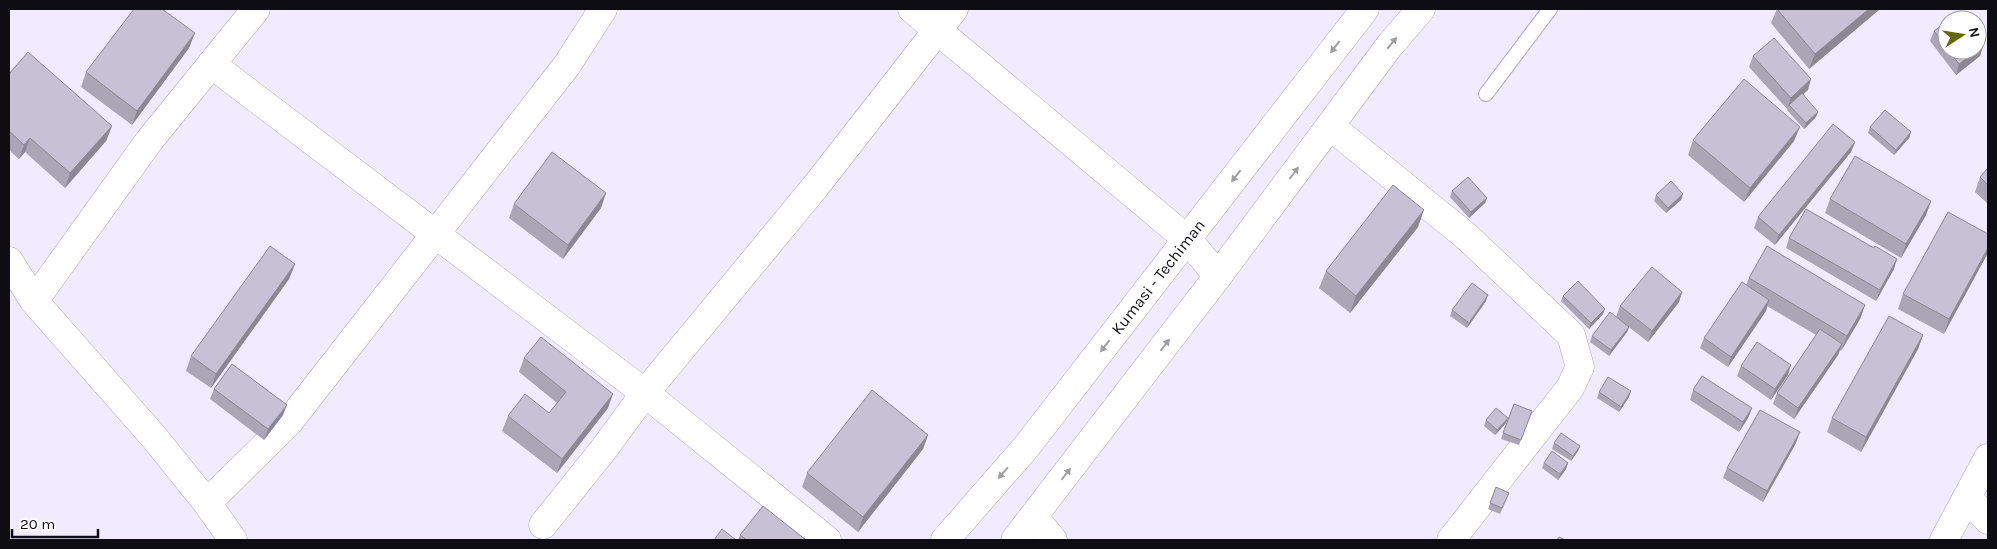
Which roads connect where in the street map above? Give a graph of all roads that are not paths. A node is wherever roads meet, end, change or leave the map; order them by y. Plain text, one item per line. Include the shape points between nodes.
1 (256, 9) edge
2 (603, 9) edge
3 (912, 9) edge
4 (1365, 9) edge
5 (1422, 9) edge
6 (1550, 9) edge
7 (946, 19) edge
8 (211, 64) junction
9 (1486, 94) dead end
10 (1330, 126) junction
11 (435, 234) junction
12 (1188, 240) junction
13 (9, 262) edge
14 (1218, 276) junction
15 (34, 301) junction
16 (645, 392) junction
17 (1988, 458) edge
18 (1967, 497) junction
19 (207, 503) junction
20 (1034, 517) junction
21 (1988, 520) edge
22 (543, 525) dead end
23 (1465, 536) edge
24 (233, 540) edge
25 (827, 540) edge
26 (945, 540) edge
27 (1014, 540) edge
28 (1054, 540) edge
29 (1944, 540) edge

1 - 8 main road
2 - 11 main road via 567,65
3 - 7 main road
4 -> 12 main road, Kumasi - Techiman
10 -> 5 main road via 1390,45
6 - 9 lane
7 - 12 main road
7 - 16 main road via 815,187
8 - 11 main road
8 - 15 main road via 149,141
14 -> 10 main road
10 - 23 main road via 1466,236 1571,335 1580,368 1570,388
11 - 16 main road
11 - 19 main road via 289,422
12 - 14 main road
12 -> 26 main road, Kumasi - Techiman via 1027,446
13 - 15 main road
20 -> 14 main road
15 - 19 main road via 153,436
16 - 22 main road via 604,450
16 - 25 main road
17 - 18 main road
18 - 21 main road
18 - 29 main road
19 - 24 main road
20 - 27 main road
20 - 28 main road

